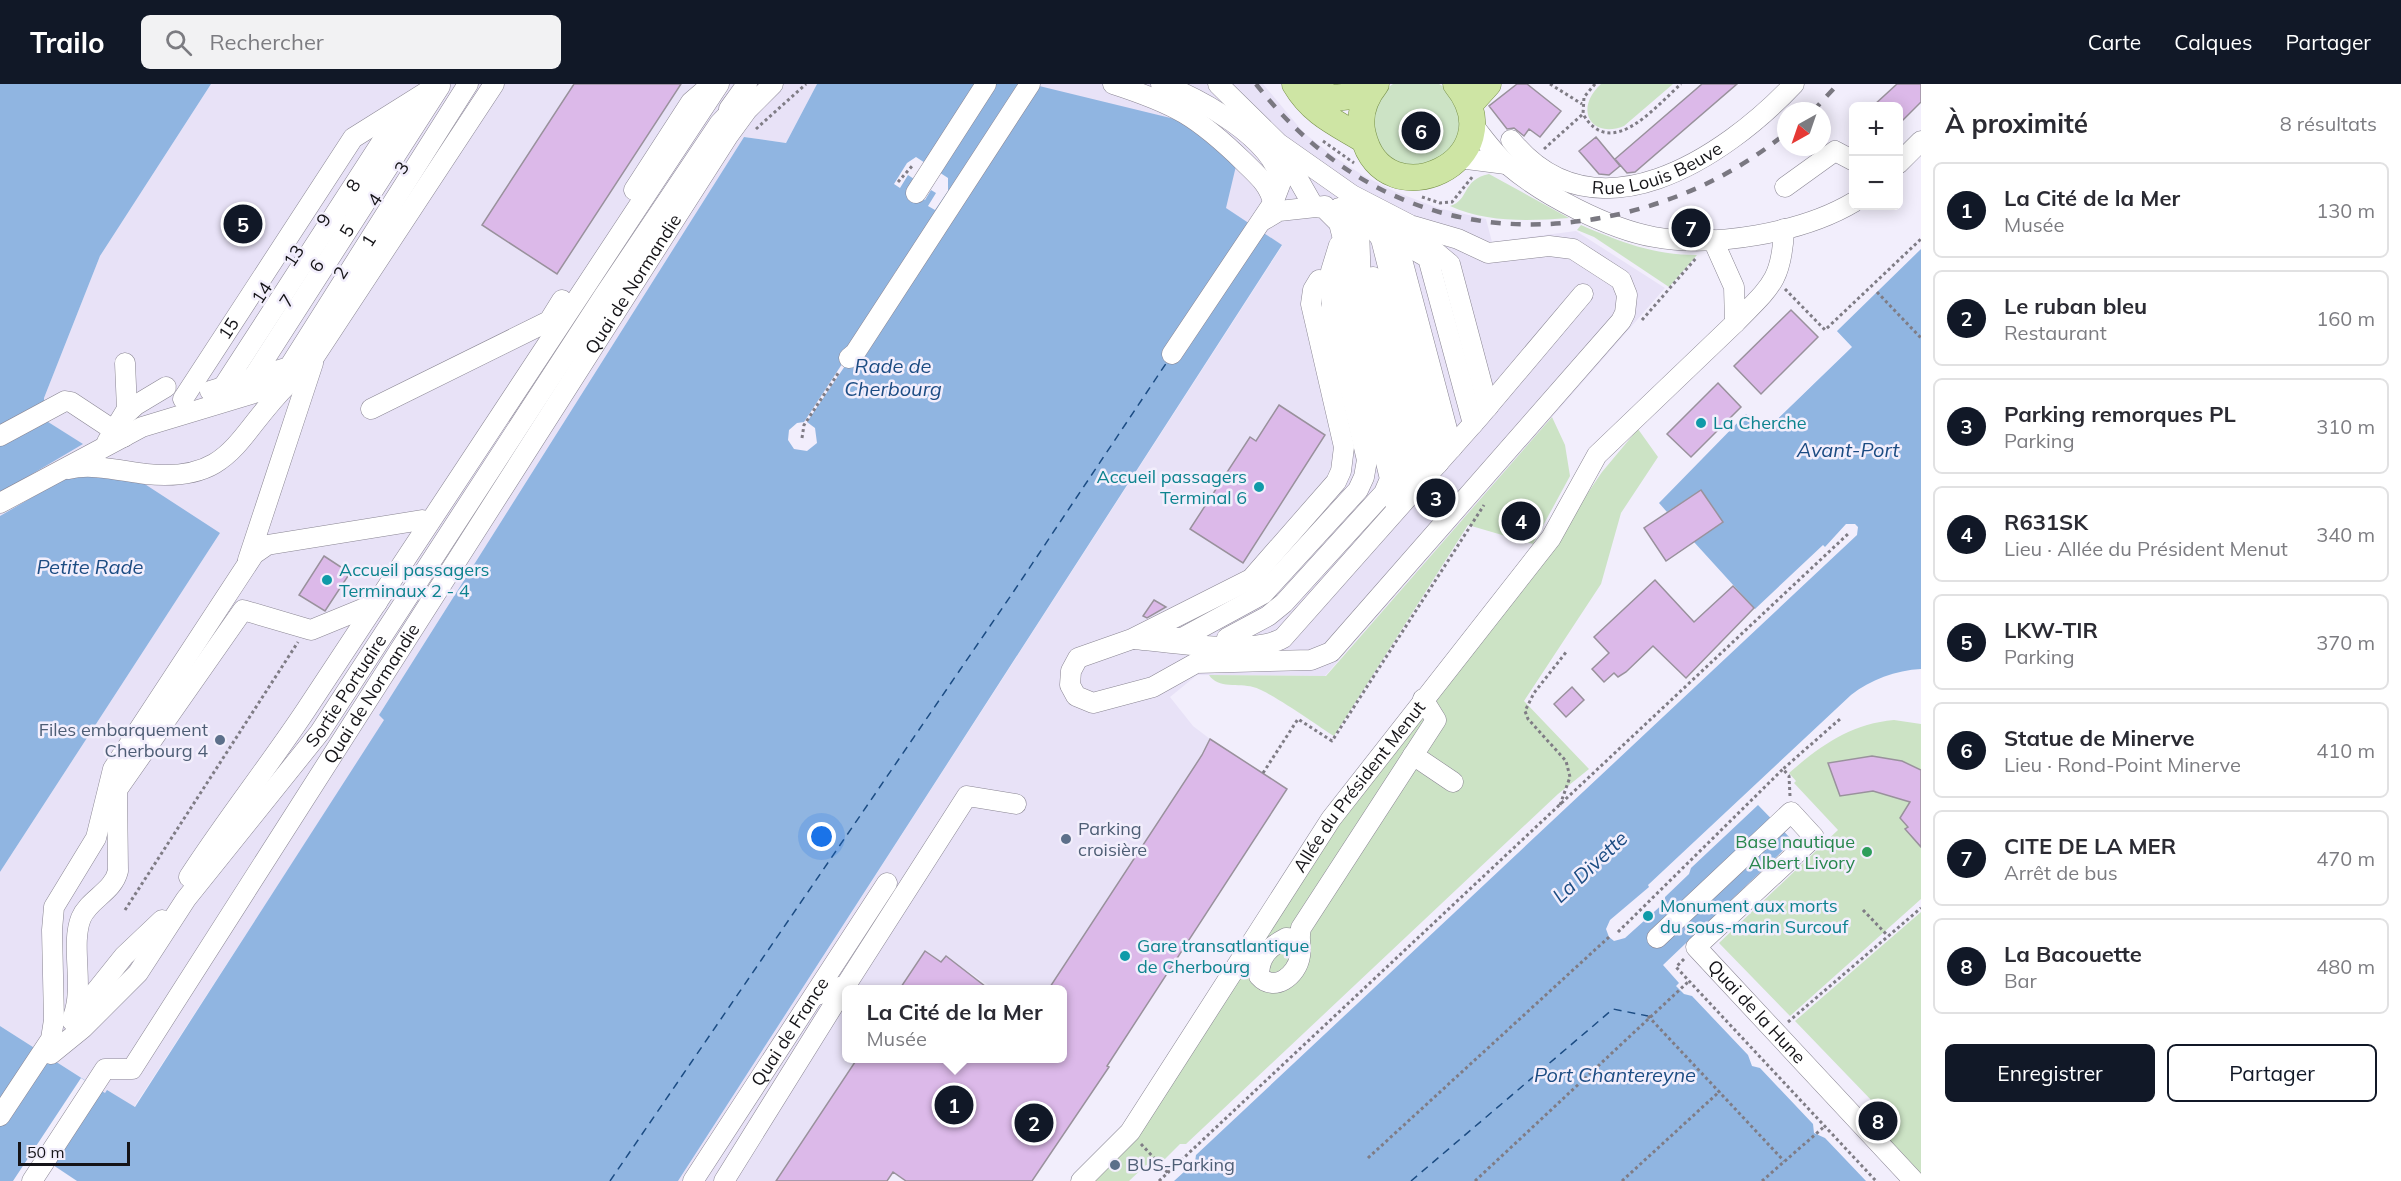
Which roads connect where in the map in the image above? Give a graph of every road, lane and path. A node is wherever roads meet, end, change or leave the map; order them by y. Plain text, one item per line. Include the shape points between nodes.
1 (456, 84) edge
2 (462, 84) edge
3 (468, 84) edge
4 (494, 84) edge
5 (712, 84) edge
6 (719, 84) edge
7 (747, 84) edge
8 (758, 84) edge
9 (773, 84) edge
10 (986, 84) edge
11 (1030, 84) edge
12 (1113, 84) edge
13 (1139, 84) edge
14 (1161, 84) edge
15 (1218, 84) edge
16 (1488, 84) edge
17 (1550, 84) edge
18 (1595, 84) edge
19 (1681, 84) edge
20 (1296, 85) edge
21 (1785, 87) edge
22 (1372, 89) edge
23 (409, 104) edge
24 (1466, 104) edge
25 (1582, 104) junction
26 (1583, 114) junction
27 (724, 130) junction
28 (1364, 140) junction
29 (1511, 140) dead end
30 (1921, 141) edge
31 (1278, 143) junction
32 (1459, 158) junction
33 (1849, 158) edge
34 (1903, 160) edge
35 (1531, 161) junction
36 (1496, 163) junction
37 (1785, 187) dead end
38 (916, 193) dead end
39 (1275, 196) junction
40 (1420, 196) dead end
41 (1849, 204) edge
42 (1258, 225) junction
43 (1784, 229) junction
44 (1921, 239) edge
45 (1706, 247) junction
46 (1335, 255) junction
47 (1369, 263) junction
48 (1776, 279) junction
49 (1877, 292) dead end
50 (1583, 294) dead end
51 (1641, 321) dead end
52 (1735, 323) junction
53 (1921, 338) edge
54 (1172, 354) dead end
55 (315, 356) junction
56 (849, 358) joint
57 (125, 363) dead end
58 (242, 383) junction
59 (166, 387) dead end
60 (371, 409) dead end
61 (0, 436) edge
62 (111, 437) junction
63 (802, 438) dead end
64 (1452, 448) junction
65 (1487, 500) dead end
66 (0, 505) edge
67 (422, 520) dead end
68 (1849, 534) dead end
69 (245, 568) junction
70 (377, 603) junction
71 (303, 628) junction
72 (1197, 638) junction
73 (1132, 639) junction
74 (1567, 651) dead end
75 (1423, 699) junction
76 (1840, 719) dead end
77 (1413, 755) junction
78 (1783, 769) junction
79 (1263, 773) dead end
80 (1789, 776) dead end
81 (1453, 782) dead end
82 (1016, 804) dead end
83 (1559, 807) junction
84 (887, 883) dead end
85 (1921, 908) edge
86 (126, 910) dead end
87 (1863, 910) dead end
88 (1618, 932) dead end
89 (1888, 936) junction
90 (1609, 937) dead end
91 (1657, 938) dead end
92 (1298, 939) dead end
93 (1696, 948) junction
94 (1689, 981) junction
95 (846, 985) edge
96 (842, 986) edge
97 (842, 991) edge
98 (814, 996) junction
99 (1648, 1016) junction
100 (72, 1021) junction
101 (1776, 1033) junction
102 (1756, 1051) junction
103 (51, 1054) junction
104 (1720, 1091) junction
105 (0, 1116) edge
106 (1825, 1126) junction
107 (0, 1130) edge
108 (1130, 1132) junction
109 (1368, 1158) dead end
110 (1784, 1161) junction
111 (1168, 1173) junction
112 (32, 1181) edge
113 (693, 1181) edge
114 (724, 1181) edge
115 (1081, 1181) edge
116 (1159, 1181) edge
117 (1475, 1181) edge
118 (1622, 1181) edge
119 (1762, 1181) edge
120 (1876, 1181) edge
121 (1914, 1181) edge

1 - 58 street, 3
2 - 58 street, 2
3 - 58 street, 1
4 - 55 street
5 - 60 street via 691,102 549,321
6 - 70 street
7 - 27 street
8 - 27 street
9 - 27 street
10 - 38 street
11 - 56 street
12 - 39 street via 1158,99 1196,118
13 - 39 street via 1197,112
14 - 39 street via 1212,108 1254,141 1278,170 1281,182
15 - 31 street
16 - 24 main road
17 - 25 path
18 - 25 path
19 - 26 path via 1622,132 1604,133 1588,123
20 - 22 main road via 1334,98
20 - 28 main road via 1315,111
21 - 35 street, Rue Louis Beuve via 1758,119 1729,141 1697,162 1648,182 1622,189 1599,189 1576,184
22 - 28 main road via 1361,117
23 - 58 street, 9
23 - 58 street, 7
23 - 58 street, 4
23 - 58 street, 14
24 - 32 main road via 1468,142
24 - 36 street
25 - 26 path
26 - 35 path
27 - 103 street, Sortie Portuaire via 603,297 320,732 186,899 138,973
27 - 112 street, Quai de Normandie via 132,1069 105,1069
28 - 32 main road via 1379,163 1405,177 1432,176
29 - 35 street, Rue Louis Beuve
30 - 34 street
31 - 47 street
31 - 73 street via 1333,183 1385,213 1488,254 1549,246 1573,249 1621,280 1627,295 1625,313 1331,652 1311,660 1196,663 1153,687 1093,703 1076,696 1070,678 1078,658
32 - 36 street
33 - 37 street via 1835,151
36 - 40 path via 1470,178 1452,202 1440,203
36 - 45 street via 1562,200 1630,231
39 - 42 street
41 - 43 street
42 - 47 street via 1279,211
42 - 54 street
43 - 45 street
43 - 48 street via 1783,260
44 - 48 path via 1825,330
45 - 51 path
45 - 52 street via 1734,287
46 - 47 street via 1330,280
46 - 47 street via 1336,218
46 - 47 street via 1311,297
47 - 64 street
47 - 64 street
47 - 64 street
47 - 64 street
47 - 72 street via 1352,452 1346,480 1256,584
47 - 72 street via 1366,469 1361,485 1263,594
47 - 72 street via 1381,460 1379,485 1285,594 1265,610
47 - 72 street via 1397,485 1295,602 1275,619
47 - 73 street via 1341,471 1336,482 1251,579
48 - 52 street, Allée du Président Menut
49 - 53 path
50 - 64 street
52 - 75 street, Allée du Président Menut via 1597,455 1551,538
55 - 58 street
55 - 69 street
56 - 63 path via 804,425
57 - 62 street via 128,402
58 - 62 street via 154,410
58 - 62 street via 284,384
58 - 66 street via 265,410 232,452 214,464 191,474 163,476 76,467
59 - 62 street via 136,405
61 - 62 street via 65,401 72,402
62 - 66 street
64 - 73 street via 1292,629 1275,642 1207,646
65 - 79 path via 1332,741 1298,719
67 - 69 street via 267,545 254,554
68 - 83 path
69 - 105 street via 113,769 96,838 54,906 51,1039
70 - 71 street via 311,630
70 - 100 street via 254,786 226,819 158,927 124,956
71 - 86 path via 298,643
71 - 100 street via 243,610 117,790 118,871 114,881 90,904 80,923 78,1001
72 - 73 street
74 - 83 path via 1525,711 1566,761 1570,777
75 - 77 street via 1436,720
75 - 108 street, Allée du Président Menut via 1331,819
76 - 78 path
77 - 81 street
77 - 92 street via 1301,928
78 - 80 path
78 - 88 path
82 - 95 street via 967,796
83 - 111 path
84 - 98 street, Quai de France
85 - 89 path
87 - 89 path
89 - 101 path
90 - 109 path
91 - 93 street, Quai de la Hune via 1791,812 1814,837
93 - 94 path via 1676,967
93 - 101 street, Quai de la Hune
94 - 99 path
94 - 102 path
96 - 98 street
97 - 114 street
98 - 113 street, Quai de France
99 - 104 path
99 - 117 path
100 - 103 street
101 - 102 path
101 - 121 street, Quai de la Hune
102 - 106 path
103 - 107 street
104 - 110 path
104 - 118 path
106 - 110 path
106 - 120 path
108 - 111 path
108 - 115 street, Allée du Président Menut
110 - 119 path
111 - 116 path

